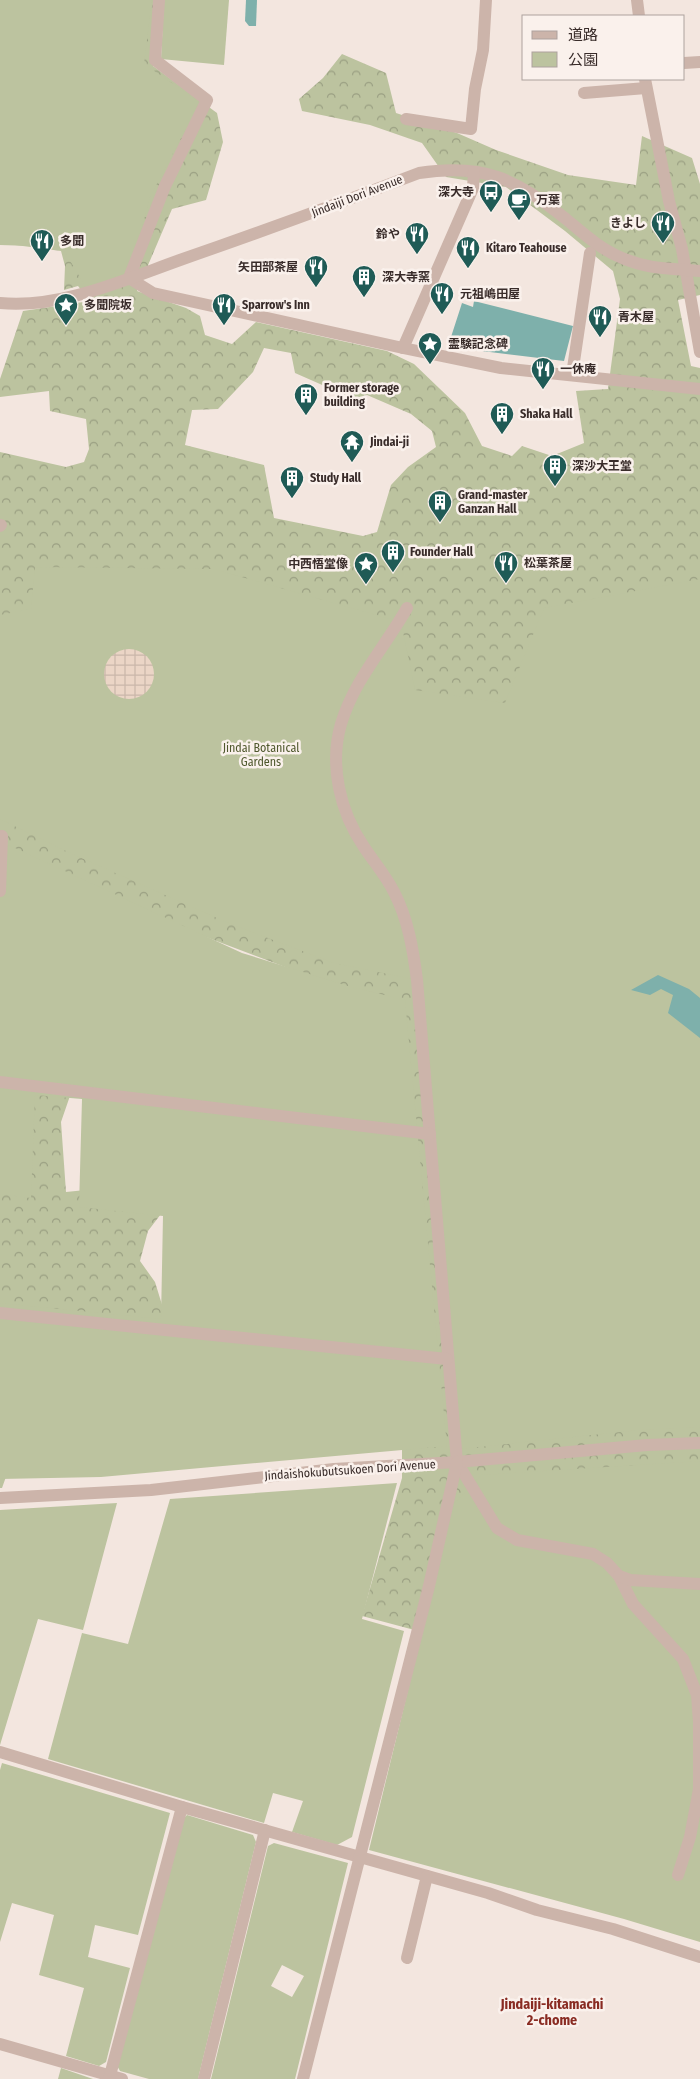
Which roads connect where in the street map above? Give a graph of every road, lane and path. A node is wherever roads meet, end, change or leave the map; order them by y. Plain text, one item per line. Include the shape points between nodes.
1 (159, 0) edge
2 (486, 0) edge
3 (637, 0) edge
4 (639, 15) edge
5 (700, 62) edge
6 (685, 63) edge
7 (645, 83) edge
8 (584, 93) dead end
9 (406, 119) dead end
10 (474, 172) junction
11 (590, 253) dead end
12 (685, 270) junction
13 (700, 271) edge
14 (129, 278) junction
15 (0, 303) edge
16 (403, 348) junction
17 (700, 352) edge
18 (572, 375) junction
19 (700, 389) edge
20 (407, 608) dead end
21 (2, 836) dead end
22 (0, 891) edge
23 (0, 1082) edge
24 (430, 1134) junction
25 (0, 1313) edge
26 (447, 1359) junction
27 (700, 1443) edge
28 (457, 1462) junction
29 (0, 1498) edge
30 (619, 1576) junction
31 (700, 1584) edge
32 (0, 1752) edge
33 (182, 1806) junction
34 (265, 1830) junction
35 (359, 1856) junction
36 (678, 1875) dead end
37 (427, 1876) junction
38 (700, 1957) edge
39 (407, 1958) dead end
40 (0, 2044) edge
41 (114, 2078) edge
42 (204, 2079) edge
43 (303, 2079) edge

1 - 14 street via 155,60 207,100 165,186
2 - 9 street via 483,50 471,129
3 - 4 street
5 - 6 street
7 - 8 street
7 - 12 street
10 - 12 street, Jindaiji Dori Avenue via 509,181 529,191 600,247 621,258 646,267
10 - 14 street, Jindaiji Dori Avenue via 446,169 419,172
10 - 16 street via 473,188
11 - 18 street
12 - 13 street, Jindaiji Dori Avenue
12 - 17 street
14 - 15 street, Jindaiji Dori Avenue via 39,303
14 - 16 street via 153,293
16 - 18 street via 501,368
18 - 19 street
20 - 24 street via 369,665 348,707 341,725 336,772 348,817 363,846 394,891 408,930 417,980
21 - 22 street
23 - 24 street
24 - 26 street
25 - 26 street
26 - 28 street
27 - 28 street, Jindaishokubutsukoen Dori Avenue
28 - 29 street, Jindaishokubutsukoen Dori Avenue via 342,1468 133,1492
28 - 30 street via 497,1528 517,1540 594,1554
28 - 35 street
30 - 31 street via 630,1580
30 - 36 street via 634,1604 682,1660 697,1695 699,1789 690,1837
32 - 33 street
33 - 34 street
33 - 41 street
34 - 35 street
34 - 42 street
35 - 37 street
35 - 43 street
37 - 38 street
37 - 39 street
40 - 41 street

